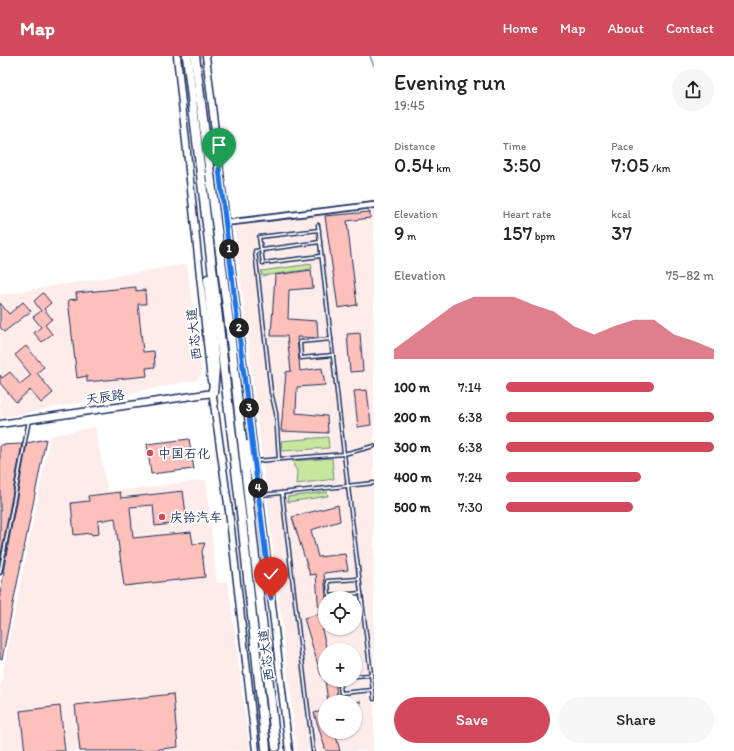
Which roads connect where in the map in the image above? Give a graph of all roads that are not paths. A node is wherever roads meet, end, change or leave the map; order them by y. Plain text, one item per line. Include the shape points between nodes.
1 (177, 56) edge
2 (186, 56) edge
3 (195, 56) edge
4 (206, 56) edge
5 (374, 205) edge
6 (206, 222) junction
7 (225, 223) junction
8 (318, 225) dead end
9 (319, 230) junction
10 (320, 242) junction
11 (261, 250) junction
12 (322, 256) junction
13 (229, 323) junction
14 (331, 339) junction
15 (333, 355) junction
16 (213, 394) junction
17 (29, 419) junction
18 (0, 424) edge
19 (374, 446) edge
20 (344, 454) junction
21 (279, 459) junction
22 (255, 461) junction
23 (374, 483) edge
24 (348, 486) junction
25 (282, 493) junction
26 (259, 495) junction
27 (0, 573) edge
28 (359, 579) junction
29 (329, 591) edge
30 (361, 591) edge
31 (362, 601) edge
32 (371, 675) junction
33 (362, 676) edge
34 (340, 687) edge
35 (373, 690) junction
36 (374, 699) edge
37 (276, 747) dead end
38 (266, 748) dead end
39 (256, 751) edge
40 (289, 751) edge
41 (313, 751) edge

1 - 16 main road, 西芯大道
2 - 6 highway, 西芯大道
3 - 13 highway, 西芯大道
4 - 7 main road, 西芯大道
5 - 7 street
6 - 16 highway via 208,304 215,368
6 - 38 highway, 西芯大道
7 - 22 main road, 西芯大道
8 - 9 lane
9 - 10 lane
9 - 11 lane via 259,237
10 - 11 lane
10 - 12 lane
11 - 12 lane via 263,263
11 - 21 lane via 255,251 271,392 276,413
12 - 14 lane
13 - 26 highway
13 - 37 highway, 西芯大道
14 - 15 lane
14 - 15 lane via 300,342 301,358
15 - 20 lane
16 - 17 main road, 天辰路
16 - 39 main road, 西芯大道
17 - 18 main road, 天辰路
17 - 27 lane
19 - 20 lane
20 - 21 lane
20 - 24 lane
21 - 22 lane
22 - 26 main road, 西芯大道
23 - 24 lane
24 - 25 lane
24 - 28 lane
25 - 26 lane
25 - 41 lane
26 - 40 main road, 西芯大道
28 - 29 lane via 328,581
28 - 30 lane
31 - 32 lane
32 - 33 lane
32 - 35 lane
34 - 35 lane via 341,693
35 - 36 lane

